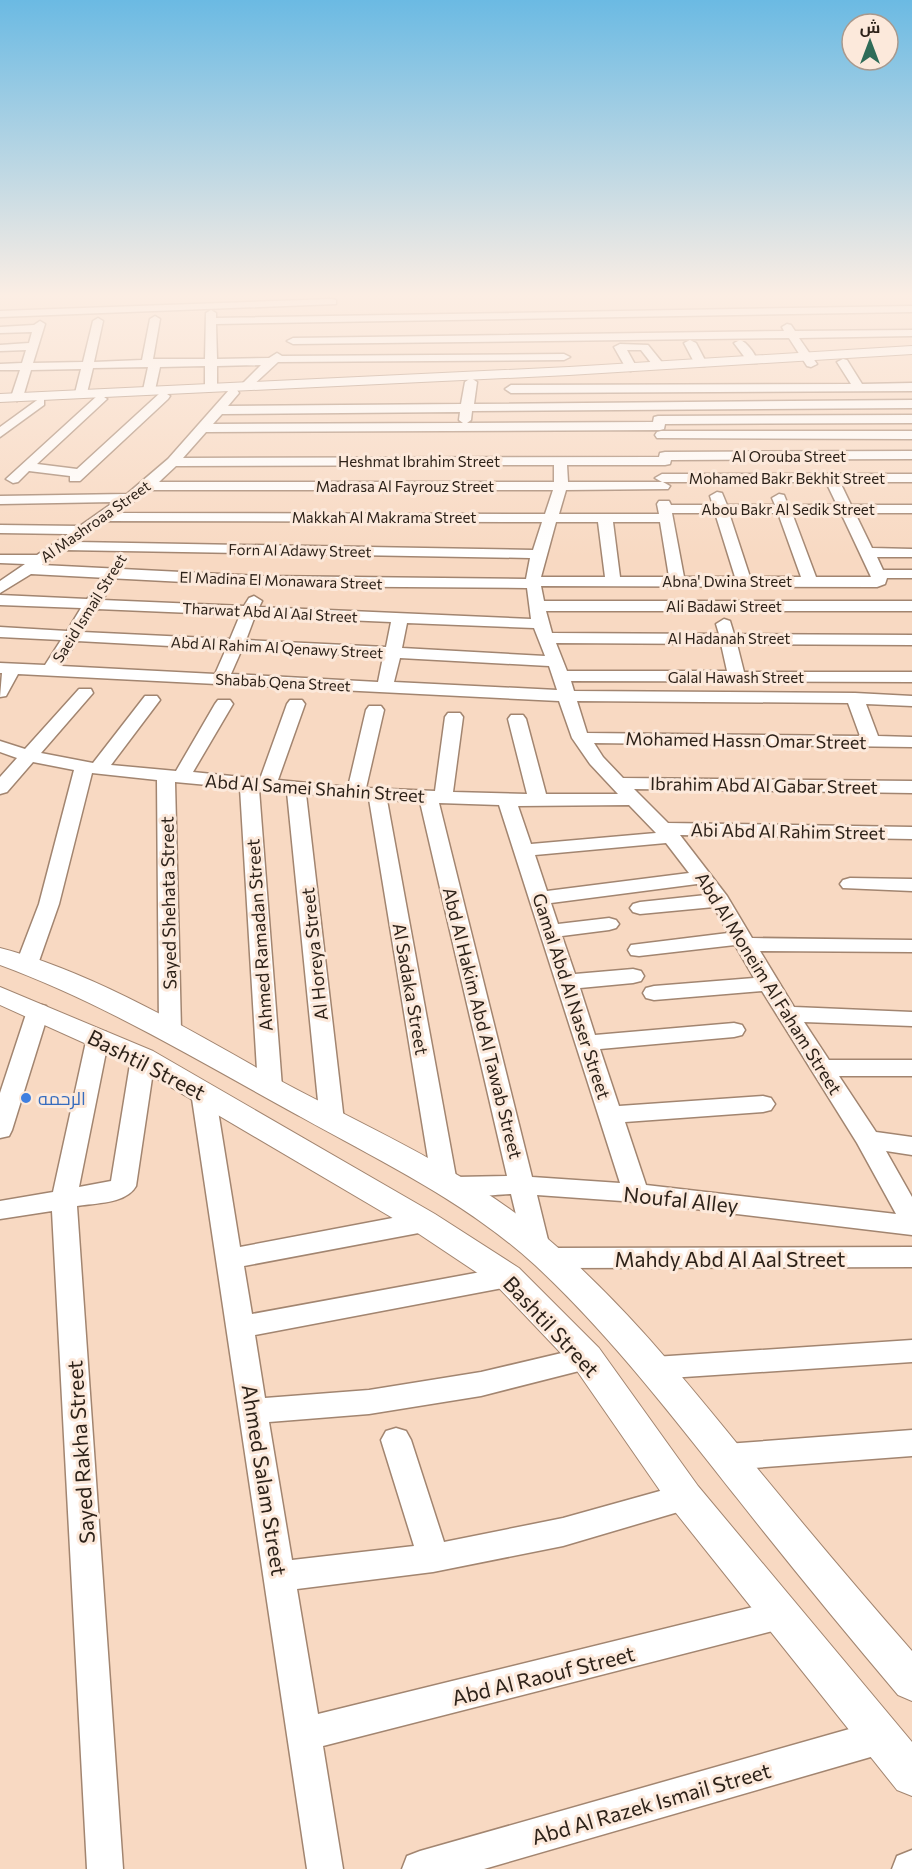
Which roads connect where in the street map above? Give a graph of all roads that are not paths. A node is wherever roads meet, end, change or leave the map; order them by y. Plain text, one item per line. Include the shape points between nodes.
1 (22, 382) edge
2 (84, 382) edge
3 (149, 382) edge
4 (212, 382) edge
5 (250, 382) edge
6 (311, 382) edge
7 (466, 382) edge
8 (471, 382) edge
9 (472, 382) edge
10 (550, 382) edge
11 (636, 382) edge
12 (685, 382) edge
13 (737, 382) edge
14 (807, 382) edge
15 (855, 382) edge
16 (247, 385) junction
17 (212, 387) junction
18 (912, 387) edge
19 (511, 388) junction
20 (638, 388) junction
21 (688, 388) junction
22 (740, 388) junction
23 (808, 388) junction
24 (859, 388) junction
25 (148, 390) junction
26 (81, 393) junction
27 (233, 393) junction
28 (164, 396) junction
29 (17, 397) junction
30 (0, 398) edge
31 (101, 399) junction
32 (40, 402) junction
33 (0, 403) edge
34 (850, 404) junction
35 (912, 404) edge
36 (654, 406) junction
37 (467, 408) junction
38 (218, 410) junction
39 (858, 419) junction
40 (912, 419) edge
41 (261, 427) junction
42 (321, 427) junction
43 (382, 427) junction
44 (437, 427) junction
45 (464, 427) junction
46 (492, 427) junction
47 (543, 427) junction
48 (596, 427) junction
49 (660, 427) junction
50 (202, 428) junction
51 (0, 434) edge
52 (866, 435) junction
53 (912, 435) edge
54 (317, 441) dead end
55 (492, 441) dead end
56 (544, 441) dead end
57 (436, 442) dead end
58 (256, 443) dead end
59 (379, 444) dead end
60 (599, 444) dead end
61 (912, 455) edge
62 (877, 456) junction
63 (665, 458) junction
64 (560, 460) junction
65 (173, 462) junction
66 (26, 467) junction
67 (712, 478) junction
68 (771, 478) junction
69 (831, 478) junction
70 (912, 478) edge
71 (13, 479) dead end
72 (663, 482) junction
73 (147, 486) junction
74 (561, 486) junction
75 (130, 498) junction
76 (0, 500) edge
77 (902, 500) edge
78 (721, 509) junction
79 (783, 509) junction
80 (846, 509) junction
81 (665, 513) junction
82 (24, 514) junction
83 (102, 517) junction
84 (552, 518) junction
85 (605, 518) junction
86 (0, 529) edge
87 (83, 530) junction
88 (60, 546) junction
89 (127, 547) junction
90 (867, 552) junction
91 (912, 552) edge
92 (540, 554) junction
93 (0, 559) edge
94 (34, 564) junction
95 (110, 574) junction
96 (878, 574) junction
97 (912, 574) edge
98 (262, 581) junction
99 (613, 581) junction
100 (677, 581) junction
101 (744, 581) junction
102 (810, 581) junction
103 (533, 582) junction
104 (0, 588) edge
105 (0, 600) edge
106 (92, 604) junction
107 (720, 606) junction
108 (910, 610) edge
109 (249, 611) junction
110 (400, 618) junction
111 (541, 623) junction
112 (0, 632) edge
113 (72, 636) junction
114 (727, 638) junction
115 (912, 640) edge
116 (236, 644) junction
117 (393, 653) junction
118 (7, 668) edge
119 (557, 669) junction
120 (50, 670) junction
121 (737, 677) junction
122 (912, 677) edge
123 (221, 679) junction
124 (385, 687) junction
125 (0, 692) edge
126 (85, 693) dead end
127 (565, 696) junction
128 (855, 698) junction
129 (151, 700) dead end
130 (912, 701) edge
131 (224, 704) dead end
132 (296, 704) dead end
133 (375, 710) dead end
134 (454, 717) dead end
135 (517, 719) dead end
136 (581, 738) junction
137 (871, 741) junction
138 (912, 742) edge
139 (0, 746) edge
140 (28, 756) junction
141 (91, 768) junction
142 (174, 777) junction
143 (616, 783) junction
144 (258, 784) junction
145 (296, 787) junction
146 (912, 787) edge
147 (0, 788) edge
148 (366, 793) junction
149 (436, 798) junction
150 (633, 799) junction
151 (507, 800) junction
152 (538, 800) junction
153 (667, 833) junction
154 (912, 833) edge
155 (524, 850) junction
156 (703, 877) junction
157 (850, 884) dead end
158 (912, 885) edge
159 (540, 898) junction
160 (720, 900) junction
161 (640, 908) dead end
162 (609, 924) dead end
163 (551, 931) junction
164 (744, 941) junction
165 (912, 946) edge
166 (639, 950) dead end
167 (13, 960) edge
168 (633, 976) dead end
169 (567, 982) junction
170 (768, 984) junction
171 (654, 993) dead end
172 (0, 995) edge
173 (38, 1011) junction
174 (788, 1014) junction
175 (912, 1019) edge
176 (170, 1030) junction
177 (734, 1030) dead end
178 (99, 1037) junction
179 (587, 1043) junction
180 (143, 1058) junction
181 (824, 1068) junction
182 (912, 1068) edge
183 (270, 1087) junction
184 (203, 1092) junction
185 (763, 1104) dead end
186 (610, 1115) junction
187 (332, 1121) junction
188 (0, 1130) edge
189 (868, 1140) junction
190 (912, 1146) edge
191 (447, 1185) junction
192 (522, 1185) junction
193 (636, 1193) junction
194 (64, 1199) junction
195 (0, 1210) edge
196 (912, 1220) edge
197 (424, 1222) junction
198 (912, 1226) edge
199 (543, 1253) junction
200 (912, 1257) edge
201 (230, 1259) junction
202 (508, 1277) junction
203 (240, 1327) junction
204 (912, 1351) edge
205 (587, 1358) junction
206 (654, 1368) junction
207 (253, 1411) junction
208 (396, 1440) dead end
209 (912, 1443) edge
210 (726, 1457) junction
211 (685, 1497) junction
212 (433, 1558) junction
213 (281, 1576) junction
214 (782, 1615) junction
215 (912, 1682) edge
216 (304, 1734) junction
217 (881, 1737) junction
218 (912, 1775) edge
219 (105, 1869) edge
220 (326, 1869) edge
221 (420, 1869) edge

1 - 29 street
2 - 26 street
3 - 25 street
4 - 17 street
5 - 16 street
6 - 16 street
7 - 27 street
8 - 37 street
9 - 19 street
10 - 19 street
11 - 20 street
12 - 21 street
13 - 22 street
14 - 23 street
15 - 24 street
16 - 17 street
17 - 25 street
18 - 24 street
19 - 20 street
20 - 21 street
21 - 22 street
22 - 23 street
23 - 24 street
25 - 26 street
26 - 29 street
27 - 28 street
27 - 38 street, Al Mashroaa Street
28 - 31 street
28 - 66 street via 78,475
29 - 30 street
31 - 32 street
31 - 66 street
32 - 33 street
32 - 51 street
34 - 35 street
34 - 36 street
34 - 39 street
36 - 37 street
36 - 49 street
37 - 38 street
37 - 45 street
38 - 50 street, Al Mashroaa Street
39 - 40 street
39 - 49 street
39 - 52 street
41 - 42 street
41 - 50 street
41 - 58 street
42 - 43 street
42 - 54 street
43 - 44 street
43 - 59 street
44 - 45 street
44 - 57 street
45 - 46 street
46 - 47 street
46 - 55 street
47 - 48 street
47 - 56 street
48 - 49 street
48 - 60 street
49 - 52 street
49 - 63 street
50 - 65 street, Al Mashroaa Street
52 - 53 street
52 - 62 street
61 - 62 street, Al Orouba Street
62 - 63 street, Al Orouba Street
62 - 77 street
63 - 64 street, Heshmat Ibrahim Street
63 - 72 street
64 - 65 street, Heshmat Ibrahim Street
64 - 74 street, Abd Al Moneim Al Faham Street
65 - 73 street, Al Mashroaa Street
66 - 71 street
67 - 68 street, Mohamed Bakr Bekhit Street
67 - 72 street, Mohamed Bakr Bekhit Street
67 - 78 street
68 - 69 street, Mohamed Bakr Bekhit Street
68 - 79 street
69 - 77 street, Mohamed Bakr Bekhit Street
69 - 80 street
70 - 77 street, Mohamed Bakr Bekhit Street
72 - 74 street, Madrasa Al Fayrouz Street
72 - 81 street
73 - 74 street, Madrasa Al Fayrouz Street
73 - 75 street, Al Mashroaa Street
74 - 84 street, Abd Al Moneim Al Faham Street
75 - 82 street
75 - 83 street, Al Mashroaa Street
76 - 82 street
77 - 80 street, Abou Bakr Al Sedik Street
78 - 79 street, Abou Bakr Al Sedik Street
78 - 81 street, Abou Bakr Al Sedik Street
78 - 101 street
79 - 80 street, Abou Bakr Al Sedik Street
79 - 102 street
80 - 90 street
81 - 85 street, Makkah Al Makrama Street
81 - 100 street
82 - 86 street
82 - 87 street
83 - 84 street, Makkah Al Makrama Street
83 - 87 street, Al Mashroaa Street
84 - 85 street, Makkah Al Makrama Street
84 - 92 street, Abd Al Moneim Al Faham Street
85 - 99 street
87 - 88 street, Al Mashroaa Street
88 - 89 street, Forn Al Adawy Street
88 - 94 street, Al Mashroaa Street
89 - 92 street, Forn Al Adawy Street
89 - 95 street, Saeid Ismail Street
90 - 91 street
90 - 96 street
92 - 103 street, Abd Al Moneim Al Faham Street
93 - 94 street, El Madina El Monawara Street
94 - 95 street, El Madina El Monawara Street
94 - 104 street, Al Mashroaa Street
95 - 98 street, El Madina El Monawara Street
95 - 106 street, Saeid Ismail Street
96 - 97 street, Abna' Dwina Street
96 - 102 street, Abna' Dwina Street via 877,582
98 - 103 street, El Madina El Monawara Street
98 - 109 street
99 - 100 street, Abna' Dwina Street
99 - 103 street, Abna' Dwina Street
100 - 101 street, Abna' Dwina Street
101 - 102 street, Abna' Dwina Street
103 - 111 street, Abd Al Moneim Al Faham Street
105 - 106 street, Tharwat Abd Al Aal Street
106 - 109 street, Tharwat Abd Al Aal Street
106 - 113 street, Saeid Ismail Street
107 - 108 street, Ali Badawi Street
107 - 111 street, Ali Badawi Street
107 - 114 street
109 - 110 street, Tharwat Abd Al Aal Street
109 - 116 street
110 - 111 street, Tharwat Abd Al Aal Street
110 - 117 street
111 - 114 street, Al Hadanah Street
111 - 119 street, Abd Al Moneim Al Faham Street
112 - 113 street, Abd Al Rahim Al Qenawy Street
113 - 116 street, Abd Al Rahim Al Qenawy Street
113 - 120 street, Saeid Ismail Street
114 - 115 street, Al Hadanah Street
114 - 121 street
116 - 117 street, Abd Al Rahim Al Qenawy Street
116 - 123 street
117 - 119 street, Abd Al Rahim Al Qenawy Street
117 - 124 street
118 - 120 street, Shabab Qena Street
118 - 125 street
119 - 121 street, Galal Hawash Street
119 - 127 street, Abd Al Moneim Al Faham Street
120 - 123 street, Shabab Qena Street
121 - 122 street, Galal Hawash Street
123 - 124 street, Shabab Qena Street
124 - 127 street, Shabab Qena Street
126 - 140 street
127 - 128 street, Shabab Qena Street
127 - 136 street, Abd Al Moneim Al Faham Street
128 - 130 street, Shabab Qena Street
128 - 137 street
129 - 141 street
131 - 142 street
132 - 144 street
133 - 148 street
134 - 149 street
135 - 152 street
136 - 137 street, Mohamed Hassn Omar Street
136 - 143 street, Abd Al Moneim Al Faham Street
137 - 138 street, Mohamed Hassn Omar Street
139 - 140 street, Abd Al Samei Shahin Street
140 - 141 street, Abd Al Samei Shahin Street
140 - 147 street
141 - 142 street, Abd Al Samei Shahin Street
141 - 167 street via 49,904
142 - 144 street, Abd Al Samei Shahin Street
142 - 176 street, Sayed Shehata Street
143 - 146 street, Ibrahim Abd Al Gabar Street
143 - 150 street, Abd Al Moneim Al Faham Street
144 - 145 street, Abd Al Samei Shahin Street
144 - 183 street, Ahmed Ramadan Street
145 - 148 street, Abd Al Samei Shahin Street
145 - 187 street, Al Horeya Street
148 - 149 street, Abd Al Samei Shahin Street
148 - 191 street, Al Sadaka Street
149 - 151 street, Abd Al Samei Shahin Street
149 - 192 street, Abd Al Hakim Abd Al Tawab Street
150 - 152 street, Abd Al Samei Shahin Street
150 - 153 street, Abd Al Moneim Al Faham Street
151 - 152 street, Abd Al Samei Shahin Street
151 - 155 street, Gamal Abd Al Naser Street
153 - 154 street, Abi Abd Al Rahim Street
153 - 155 street, Abi Abd Al Rahim Street
153 - 156 street, Abd Al Moneim Al Faham Street
155 - 159 street, Gamal Abd Al Naser Street
156 - 159 street
156 - 160 street, Abd Al Moneim Al Faham Street
157 - 158 street
159 - 163 street, Gamal Abd Al Naser Street
160 - 161 street
160 - 164 street, Abd Al Moneim Al Faham Street
162 - 163 street
163 - 169 street, Gamal Abd Al Naser Street
164 - 165 street
164 - 166 street
164 - 170 street, Abd Al Moneim Al Faham Street
167 - 176 street, Bashtil Street via 131,1009
168 - 169 street
169 - 179 street, Gamal Abd Al Naser Street
170 - 171 street
170 - 174 street, Abd Al Moneim Al Faham Street
172 - 173 street, Bashtil Street
173 - 178 street, Bashtil Street
173 - 188 street
174 - 175 street
174 - 181 street, Abd Al Moneim Al Faham Street
176 - 183 street, Bashtil Street
177 - 179 street
178 - 180 street, Bashtil Street
178 - 194 street, Sayed Rakha Street
179 - 186 street, Gamal Abd Al Naser Street
180 - 184 street, Bashtil Street
180 - 194 street via 123,1186
181 - 182 street
181 - 189 street, Abd Al Moneim Al Faham Street
183 - 187 street, Bashtil Street
184 - 197 street, Bashtil Street
184 - 201 street, Ahmed Salam Street
185 - 186 street
186 - 193 street, Gamal Abd Al Naser Street
187 - 191 street, Bashtil Street
189 - 190 street
189 - 196 street, Abd Al Moneim Al Faham Street
191 - 192 street, Noufal Alley
191 - 199 street, Bashtil Street via 504,1221
192 - 193 street, Noufal Alley
192 - 199 street, Abd Al Hakim Abd Al Tawab Street
193 - 198 street, Noufal Alley
194 - 195 street
194 - 219 street, Sayed Rakha Street
197 - 201 street
197 - 202 street, Bashtil Street
199 - 200 street, Mahdy Abd Al Aal Street
199 - 206 street, Bashtil Street
201 - 203 street, Ahmed Salam Street
202 - 203 street
202 - 205 street, Bashtil Street
203 - 207 street, Ahmed Salam Street
204 - 206 street
205 - 207 street via 481,1384 369,1402
205 - 211 street, Bashtil Street
206 - 210 street, Bashtil Street
207 - 213 street, Ahmed Salam Street
208 - 212 street
209 - 210 street
210 - 215 street, Bashtil Street
211 - 212 street via 563,1532
211 - 214 street, Bashtil Street
212 - 213 street
213 - 216 street, Ahmed Salam Street
214 - 216 street, Abd Al Raouf Street
214 - 217 street, Bashtil Street
216 - 220 street, Ahmed Salam Street
217 - 218 street, Bashtil Street
217 - 221 street, Abd Al Razek Ismail Street

